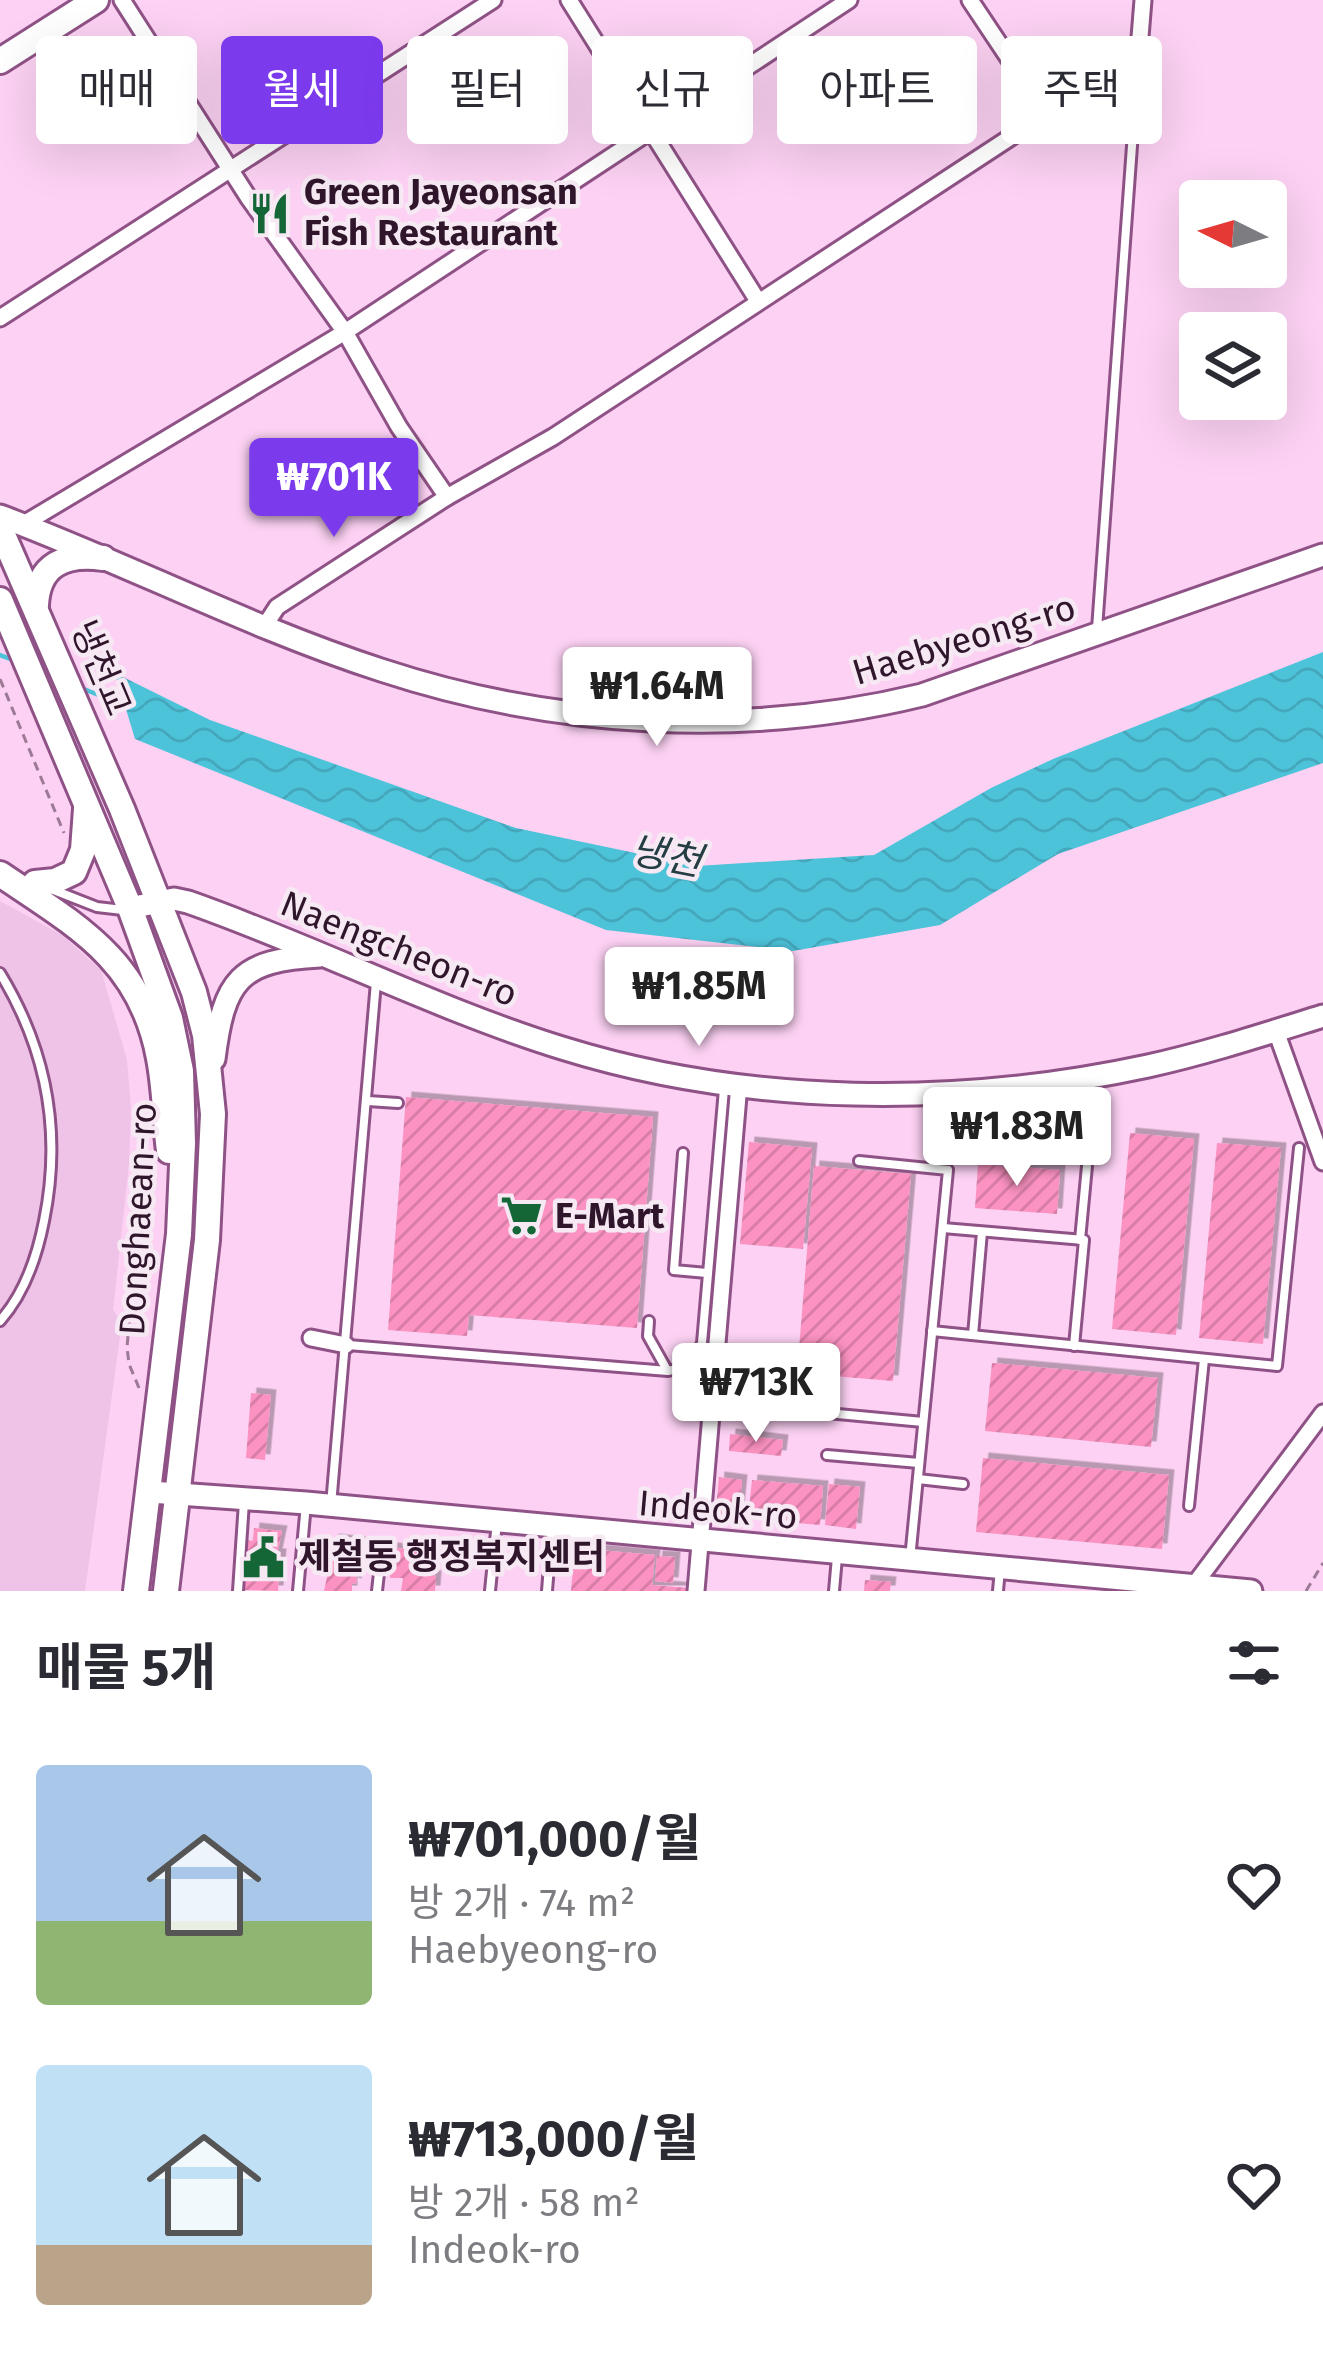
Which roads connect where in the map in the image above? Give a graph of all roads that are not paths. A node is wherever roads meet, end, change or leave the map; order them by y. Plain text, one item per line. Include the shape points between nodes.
1 (96, 0) edge
2 (122, 0) edge
3 (493, 0) edge
4 (569, 0) edge
5 (850, 0) edge
6 (970, 0) edge
7 (1143, 0) edge
8 (1140, 36) edge
9 (592, 38) edge
10 (1001, 46) edge
11 (0, 62) edge
12 (753, 62) edge
13 (1001, 143) edge
14 (627, 144) edge
15 (657, 144) edge
16 (1132, 144) edge
17 (231, 169) junction
18 (758, 301) junction
19 (0, 318) edge
20 (344, 332) junction
21 (447, 497) junction
22 (0, 516) edge
23 (11, 526) edge
24 (1323, 555) edge
25 (103, 558) junction
26 (0, 600) edge
27 (36, 605) junction
28 (264, 627) junction
29 (1096, 634) junction
30 (83, 795) junction
31 (122, 809) joint
32 (0, 871) edge
33 (35, 883) junction
34 (159, 901) junction
35 (130, 908) junction
36 (330, 956) junction
37 (0, 973) edge
38 (376, 974) junction
39 (1323, 1016) edge
40 (1276, 1031) junction
41 (211, 1077) junction
42 (732, 1083) junction
43 (368, 1101) junction
44 (398, 1103) dead end
45 (1299, 1148) dead end
46 (683, 1154) dead end
47 (859, 1161) dead end
48 (1323, 1162) edge
49 (1088, 1166) dead end
50 (943, 1228) junction
51 (982, 1232) junction
52 (179, 1234) junction
53 (1080, 1240) junction
54 (707, 1273) junction
55 (0, 1321) edge
56 (649, 1321) dead end
57 (932, 1331) junction
58 (973, 1335) junction
59 (311, 1338) dead end
60 (346, 1345) junction
61 (1074, 1346) junction
62 (1204, 1359) junction
63 (668, 1371) junction
64 (806, 1412) dead end
65 (1323, 1413) edge
66 (923, 1422) junction
67 (827, 1455) dead end
68 (919, 1463) junction
69 (918, 1479) junction
70 (964, 1484) dead end
71 (150, 1492) junction
72 (178, 1495) junction
73 (244, 1501) junction
74 (306, 1503) junction
75 (331, 1505) junction
76 (1189, 1506) dead end
77 (497, 1522) junction
78 (552, 1527) junction
79 (700, 1542) junction
80 (837, 1554) junction
81 (910, 1561) junction
82 (380, 1564) dead end
83 (999, 1580) edge
84 (1191, 1588) edge
85 (136, 1591) edge
86 (166, 1591) edge
87 (238, 1591) edge
88 (298, 1591) edge
89 (377, 1591) edge
90 (490, 1591) edge
91 (547, 1591) edge
92 (696, 1591) edge
93 (834, 1591) edge
94 (1251, 1591) edge

1 - 11 main road
2 - 17 street
3 - 17 street
4 - 9 street
5 - 12 street
6 - 10 street
7 - 8 street
13 - 18 street
14 - 20 street
15 - 18 street
16 - 29 lane
17 - 19 street
17 - 20 street
18 - 21 street
20 - 21 street
20 - 23 street
21 - 28 street via 277,607
22 - 23 street, Haebyeong-ro
23 - 25 street, Haebyeong-ro
23 - 27 main road, 냉천교
24 - 29 street, Haebyeong-ro
25 - 27 main road via 50,566
25 - 28 street, Haebyeong-ro
26 - 30 main road, 냉천교
27 - 31 main road, 냉천교
28 - 29 street, Haebyeong-ro via 471,694 696,722 890,703
30 - 33 main road via 79,864 67,877
30 - 35 main road, Donghaean-ro
31 - 34 main road, Donghaean-ro
32 - 33 lane
32 - 52 main road via 110,955 137,993 158,1053
33 - 35 lane via 98,907
34 - 35 street
34 - 36 street, Naengcheon-ro via 188,902
34 - 41 main road, Donghaean-ro via 194,992
35 - 52 main road, Donghaean-ro via 181,1071
36 - 38 street, Naengcheon-ro
36 - 41 street via 276,960 242,974 224,1000
37 - 55 lane via 44,1072 53,1148 34,1259
38 - 42 street, Naengcheon-ro via 558,1047
38 - 43 lane
39 - 40 street, Naengcheon-ro
40 - 42 street, Naengcheon-ro via 1127,1070 978,1091
40 - 48 street
41 - 72 main road, Donghaean-ro via 207,1240
42 - 54 lane
42 - 79 street
43 - 44 lane
43 - 60 lane
45 - 62 lane via 1277,1366
46 - 54 lane via 674,1270
47 - 50 lane via 948,1170
49 - 53 lane
50 - 51 lane
50 - 57 lane
51 - 53 lane
51 - 58 lane
52 - 71 main road, Donghaean-ro
53 - 61 lane
54 - 63 lane via 697,1360
56 - 63 lane via 648,1336
57 - 58 lane
57 - 66 lane
58 - 61 lane
59 - 60 street
60 - 63 lane
60 - 75 lane
61 - 62 lane
62 - 76 lane
64 - 66 lane
65 - 84 street
66 - 68 lane
67 - 68 lane
68 - 69 lane
69 - 70 lane
69 - 81 lane
71 - 72 street, Indeok-ro
71 - 85 main road, Donghaean-ro
72 - 73 street, Indeok-ro
72 - 86 main road, Donghaean-ro
73 - 74 street, Indeok-ro
73 - 87 lane
74 - 75 street, Indeok-ro
74 - 88 lane
75 - 77 street, Indeok-ro
77 - 78 street, Indeok-ro
77 - 90 lane
78 - 79 street, Indeok-ro
78 - 91 lane
79 - 80 street, Indeok-ro
79 - 92 street
80 - 81 street, Indeok-ro
80 - 93 lane
81 - 83 street, Indeok-ro
82 - 89 lane
83 - 84 street, Indeok-ro
84 - 94 street, Indeok-ro

